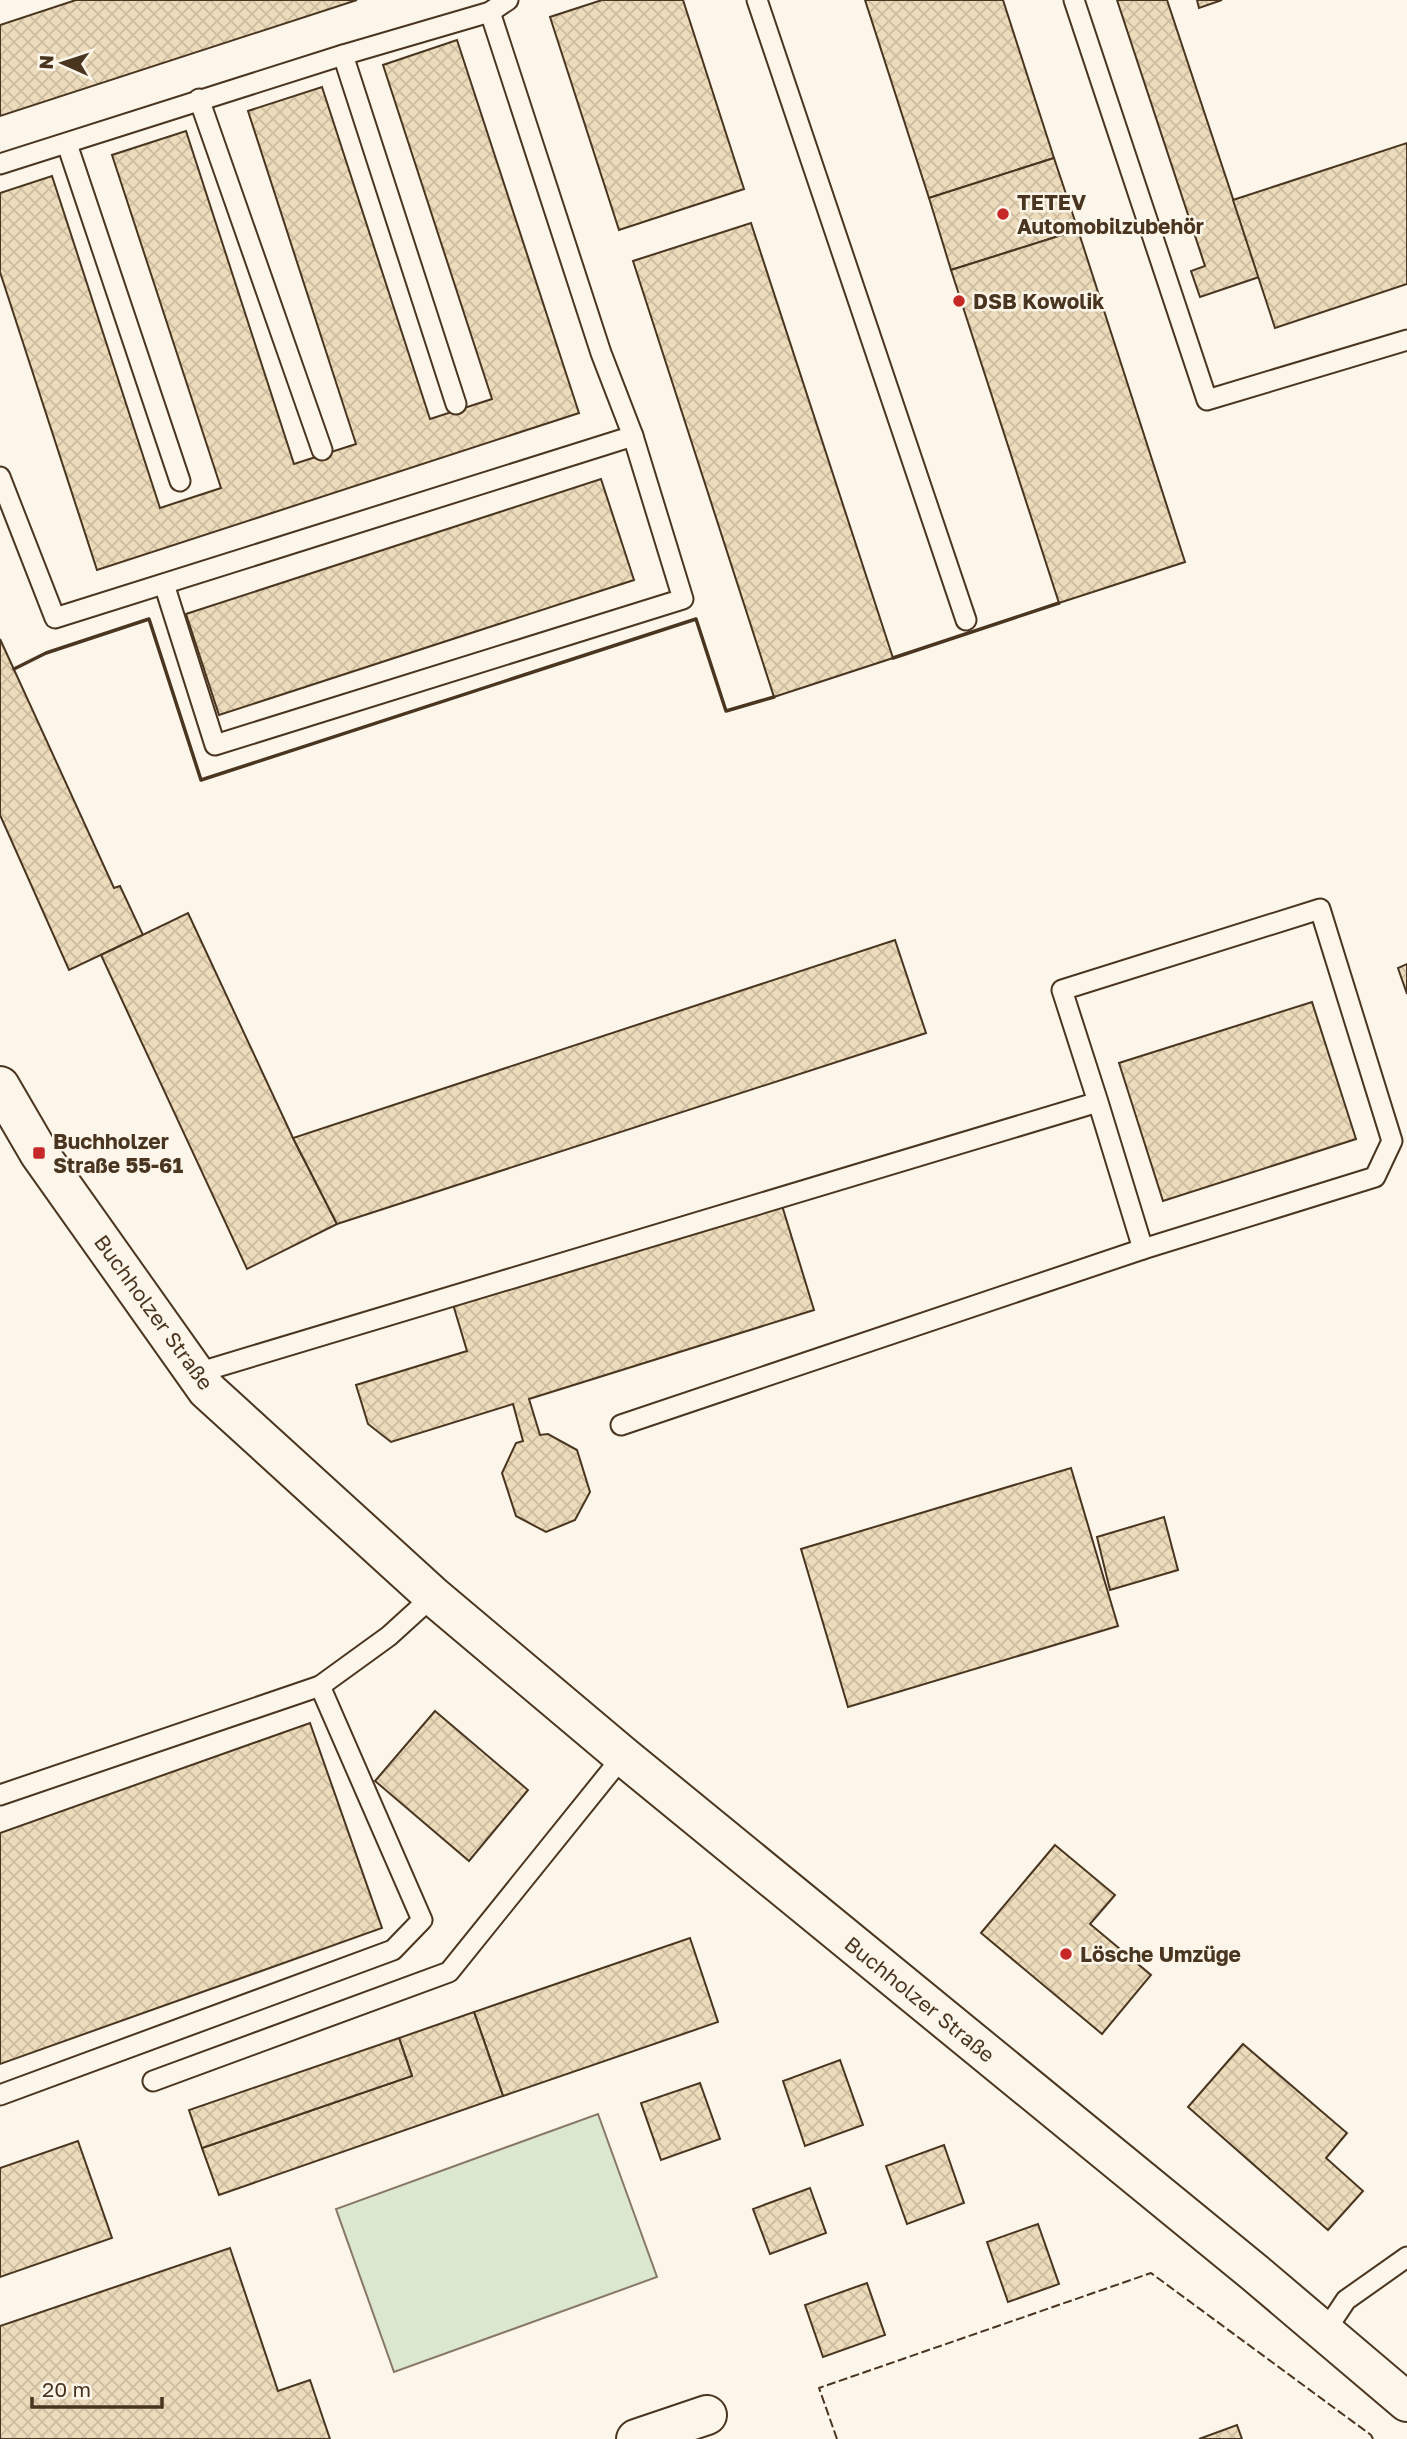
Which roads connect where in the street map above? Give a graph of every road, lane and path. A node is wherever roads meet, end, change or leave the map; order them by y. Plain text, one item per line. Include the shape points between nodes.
1 (508, 0) edge
2 (757, 0) edge
3 (1074, 0) edge
4 (490, 12) junction
5 (343, 55) junction
6 (199, 99) junction
7 (67, 144) junction
8 (0, 164) edge
9 (1407, 340) edge
10 (456, 404) dead end
11 (633, 436) junction
12 (322, 450) dead end
13 (0, 478) edge
14 (180, 481) dead end
15 (164, 584) junction
16 (966, 620) dead end
17 (0, 1086) edge
18 (1098, 1102) junction
19 (1143, 1249) junction
20 (197, 1373) junction
21 (621, 1425) dead end
22 (433, 1596) junction
23 (320, 1686) junction
24 (622, 1756) junction
25 (0, 1795) edge
26 (153, 2081) dead end
27 (0, 2095) edge
28 (1407, 2257) edge
29 (1324, 2333) junction
30 (1407, 2402) edge
31 (706, 2415) dead end
32 (659, 2435) edge

1 - 4 lane
2 - 16 lane
3 - 9 lane via 1207,400
4 - 5 lane
4 - 11 lane via 596,340
5 - 6 lane
5 - 10 lane
6 - 7 lane
6 - 12 lane
7 - 8 lane
7 - 14 lane
11 - 15 lane
11 - 15 lane via 683,598 618,619 215,745
13 - 15 lane via 55,618
17 - 20 street, Buchholzer Straße via 39,1153
18 - 19 lane
18 - 19 lane via 1062,990 1320,909 1392,1141 1375,1177
18 - 20 lane
19 - 21 lane
20 - 22 street, Buchholzer Straße via 207,1390
22 - 23 lane via 389,1636
22 - 24 street, Buchholzer Straße
23 - 25 lane
23 - 27 lane via 422,1920 393,1950
24 - 26 lane via 449,1972
24 - 29 street, Buchholzer Straße
28 - 29 lane via 1346,2300
29 - 30 street, Buchholzer Straße
31 - 32 street

